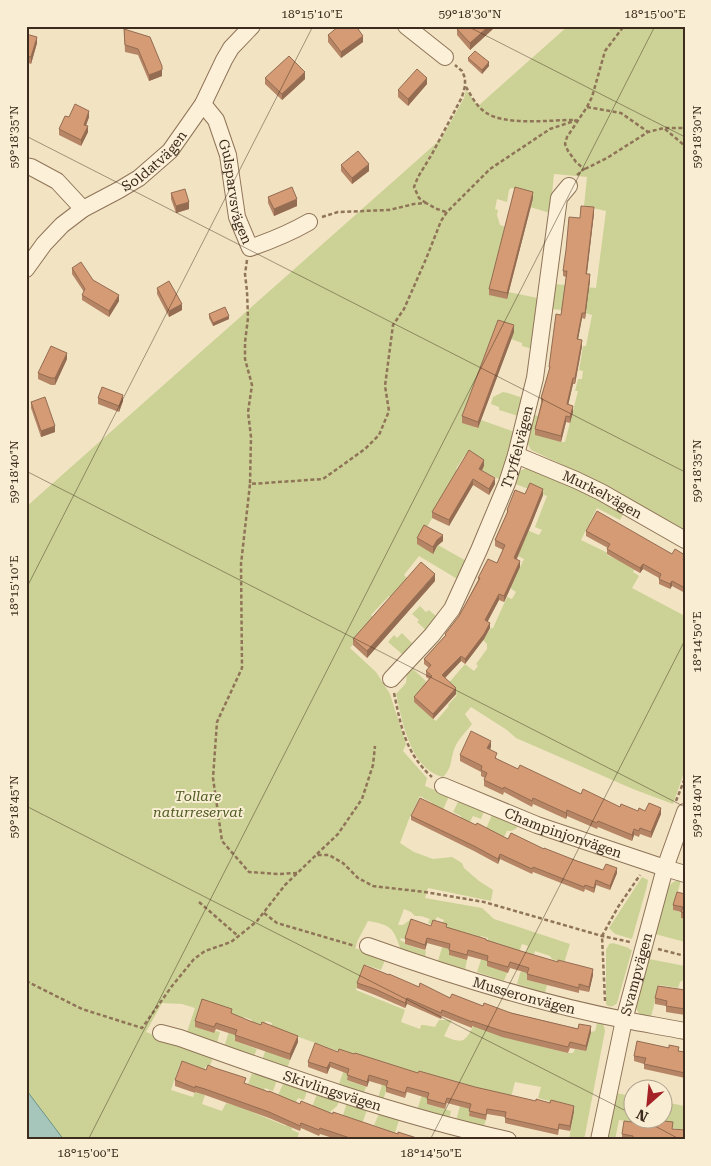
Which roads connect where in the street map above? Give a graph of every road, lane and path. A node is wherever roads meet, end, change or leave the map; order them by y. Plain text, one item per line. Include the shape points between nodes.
1 (252, 26) edge
2 (406, 26) edge
3 (624, 26) edge
4 (445, 57) joint
5 (465, 86) junction
6 (203, 104) junction
7 (587, 107) junction
8 (577, 120) junction
9 (664, 128) junction
10 (685, 128) edge
11 (648, 132) junction
12 (685, 146) edge
13 (26, 166) edge
14 (584, 169) junction
15 (568, 186) joint
16 (426, 203) junction
17 (82, 209) junction
18 (447, 212) junction
19 (309, 222) joint
20 (250, 248) junction
21 (26, 269) edge
22 (516, 455) junction
23 (250, 484) junction
24 (685, 540) edge
25 (391, 679) joint
26 (375, 746) dead end
27 (685, 778) edge
28 (443, 786) joint
29 (680, 808) edge
30 (316, 855) junction
31 (657, 866) junction
32 (298, 873) junction
33 (685, 874) edge
34 (199, 902) dead end
35 (264, 912) junction
36 (238, 936) junction
37 (602, 936) junction
38 (634, 942) dead end
39 (368, 946) joint
40 (652, 947) dead end
41 (685, 956) edge
42 (26, 982) edge
43 (605, 1015) junction
44 (624, 1020) junction
45 (685, 1031) edge
46 (161, 1033) dead end
47 (508, 1140) edge
48 (599, 1140) edge

1 - 6 street, Soldatvägen via 231,48
2 - 4 street
3 - 7 path via 605,51
4 - 5 path via 462,71
5 - 8 path via 483,111 494,118 513,121
5 - 16 path via 414,187 419,198
6 - 17 street, Soldatvägen via 170,151 139,178
6 - 20 street, Gulsparvsvägen via 216,120 228,155 237,216
7 - 8 path
7 - 11 path via 621,113
8 - 14 path via 565,144
8 - 18 path via 550,129 490,169
9 - 10 path
9 - 11 path
9 - 12 path
11 - 14 path
13 - 17 street via 57,181
14 - 15 path
15 - 22 street, Tryffelvägen via 559,198 535,378
16 - 18 path
16 - 19 path via 389,210 338,212
17 - 21 street, Soldatvägen via 44,244
18 - 23 path via 404,309 393,325 385,386 389,411 379,435 323,479
19 - 20 street, Gulsparvsvägen
20 - 23 path via 245,274 248,318 245,359 252,385 248,412
22 - 24 street, Murkelvägen via 601,492
22 - 25 street, Tryffelvägen via 452,610
23 - 32 path via 241,564 242,668 217,722 213,778 222,841 248,872
25 - 28 path via 400,722 412,753
26 - 30 path via 373,765 362,798 338,834
27 - 29 path
28 - 31 street, Champinjonvägen via 537,825
29 - 31 street, Svampvägen
30 - 32 path
30 - 37 path via 329,854 373,886 484,902
31 - 33 street, Champinjonvägen
31 - 37 path via 626,896
31 - 44 street, Svampvägen
32 - 35 path
34 - 36 path
35 - 36 path
35 - 39 path via 277,923 362,948
36 - 42 path via 194,959 142,1028 82,1009
37 - 38 path
37 - 43 path
39 - 43 street, Musseronvägen via 489,986
40 - 41 path
43 - 44 street, Musseronvägen
44 - 45 street, Musseronvägen
44 - 48 street, Svampvägen
46 - 47 street, Skivlingsvägen via 346,1096

